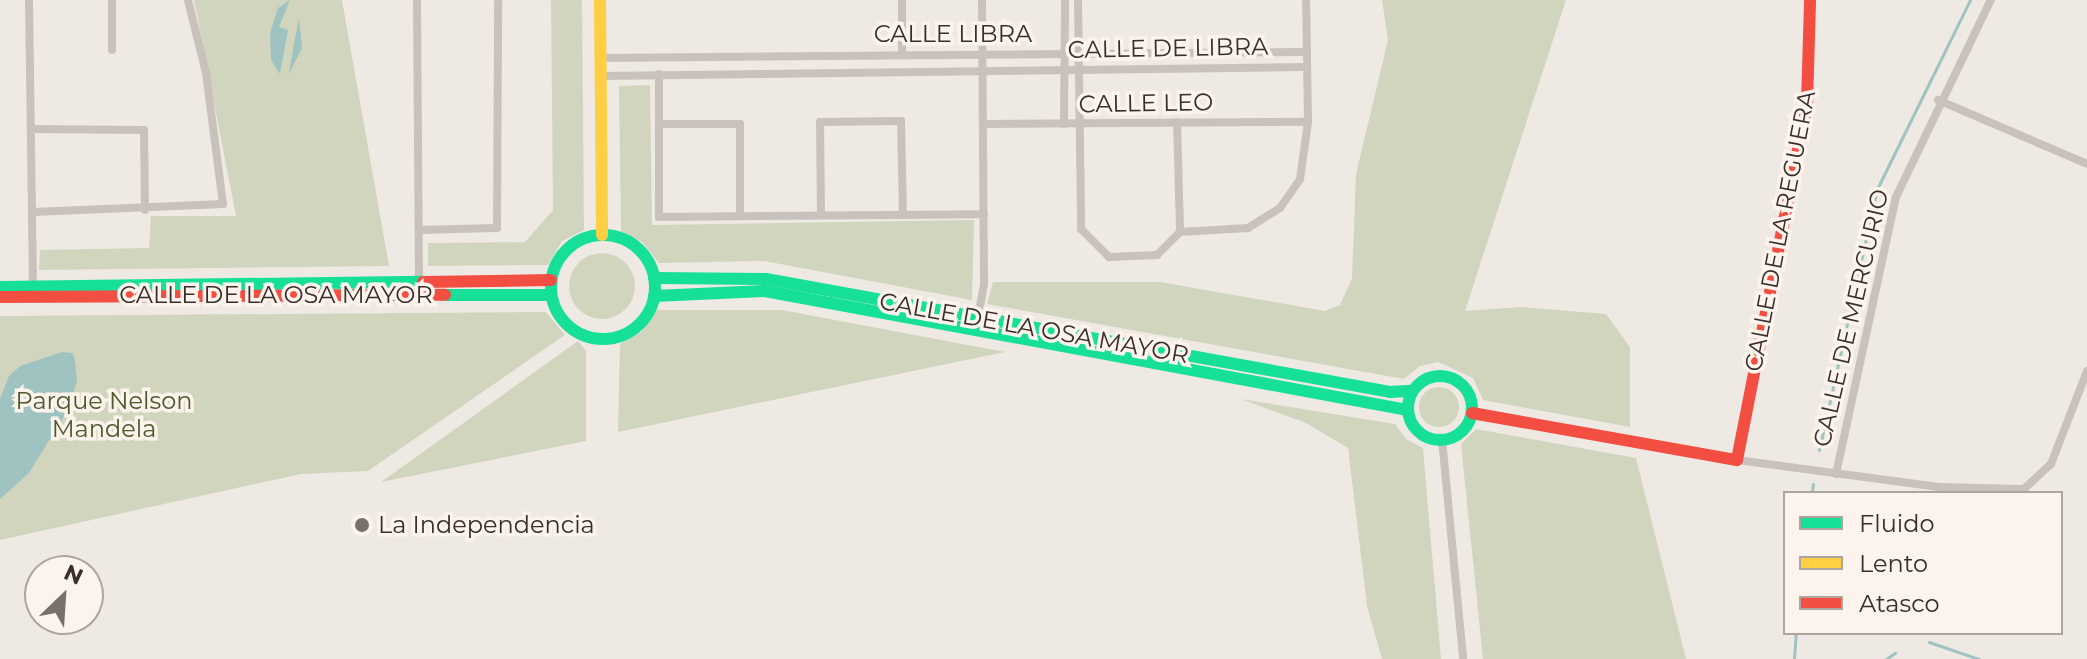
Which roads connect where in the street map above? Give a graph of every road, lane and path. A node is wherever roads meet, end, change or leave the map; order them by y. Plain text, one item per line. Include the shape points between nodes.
1 (29, 0) edge
2 (112, 0) edge
3 (188, 0) edge
4 (417, 0) edge
5 (498, 0) edge
6 (600, 0) edge
7 (902, 0) edge
8 (982, 0) edge
9 (1065, 0) edge
10 (1078, 0) edge
11 (1306, 0) edge
12 (1810, 0) edge
13 (1991, 0) edge
14 (112, 50) dead end
15 (1306, 52) junction
16 (982, 54) junction
17 (1065, 54) junction
18 (1078, 54) junction
19 (902, 55) junction
20 (600, 58) junction
21 (1304, 67) junction
22 (1078, 69) junction
23 (1064, 70) junction
24 (982, 71) junction
25 (659, 74) junction
26 (600, 76) junction
27 (1938, 100) junction
28 (1177, 122) junction
29 (1308, 122) junction
30 (659, 124) junction
31 (984, 124) junction
32 (1064, 124) junction
33 (1079, 124) junction
34 (31, 129) junction
35 (2087, 164) edge
36 (145, 210) junction
37 (33, 212) junction
38 (984, 214) junction
39 (821, 215) junction
40 (903, 215) junction
41 (740, 216) junction
42 (419, 230) junction
43 (1180, 232) junction
44 (602, 235) junction
45 (654, 278) junction
46 (551, 280) junction
47 (419, 281) junction
48 (0, 287) edge
49 (33, 287) junction
50 (551, 295) junction
51 (654, 296) junction
52 (0, 297) edge
53 (978, 318) junction
54 (2087, 371) edge
55 (1412, 391) junction
56 (1408, 410) junction
57 (1472, 413) junction
58 (1442, 439) junction
59 (1737, 460) junction
60 (1836, 474) junction
61 (1463, 659) edge

1 - 34 street
2 - 14 street
3 - 36 street via 206,73 225,196 214,208
4 - 42 street
5 - 42 street via 497,228
6 - 20 street
7 - 19 street
8 - 16 street
9 - 17 street
10 - 18 street
11 - 15 street
12 - 59 street, CALLE DE LA REGUERA via 1807,104
13 - 27 street, CALLE DE MERCURIO
15 - 18 street, CALLE LIBRA
15 - 21 street
16 - 17 street, CALLE LIBRA
16 - 19 street, CALLE LIBRA
16 - 24 street
17 - 18 street, CALLE LIBRA
17 - 23 street
18 - 22 street
19 - 20 street, CALLE LIBRA
20 - 26 street
21 - 22 street, CALLE DE LIBRA
21 - 29 street
22 - 23 street, CALLE DE LIBRA
22 - 33 street
23 - 24 street, CALLE DE LIBRA
23 - 32 street
24 - 25 street, CALLE DE LIBRA
24 - 31 street
25 - 26 street, CALLE DE LIBRA
25 - 30 street
26 - 44 street
27 - 35 street
27 - 60 street, CALLE DE MERCURIO via 1896,197
28 - 29 street, CALLE LEO
28 - 33 street, CALLE LEO
28 - 43 street
29 - 43 street via 1300,179 1280,208 1248,228 1209,235
30 - 41 street via 740,124
30 - 41 street via 659,217
31 - 32 street, CALLE LEO
31 - 38 street
32 - 33 street, CALLE LEO
33 - 43 street via 1081,229 1109,257 1157,255
34 - 36 street via 144,130
34 - 37 street
36 - 37 street
37 - 49 street
38 - 40 street
38 - 53 street
39 - 40 street
39 - 40 street via 820,122 901,121
39 - 41 street
42 - 47 street
44 - 45 street via 636,247
44 - 46 street via 563,253
45 - 51 street
45 - 53 street, CALLE DE LA OSA MAYOR via 766,279
46 - 47 street, CALLE DE LA OSA MAYOR
46 - 50 street
47 - 49 street, CALLE DE LA OSA MAYOR
48 - 49 street, CALLE DE LA OSA MAYOR
50 - 51 street via 562,319 578,333 605,339 633,330
50 - 52 street, CALLE DE LA OSA MAYOR
51 - 56 street, CALLE DE LA OSA MAYOR via 765,291
53 - 55 street, CALLE DE LA OSA MAYOR via 1390,392
54 - 60 street via 2051,464 2024,489 1939,487
55 - 56 street
55 - 57 street via 1426,379 1448,377 1468,392
56 - 58 street via 1424,435
57 - 58 street via 1462,431
57 - 59 street
58 - 61 street
59 - 60 street

